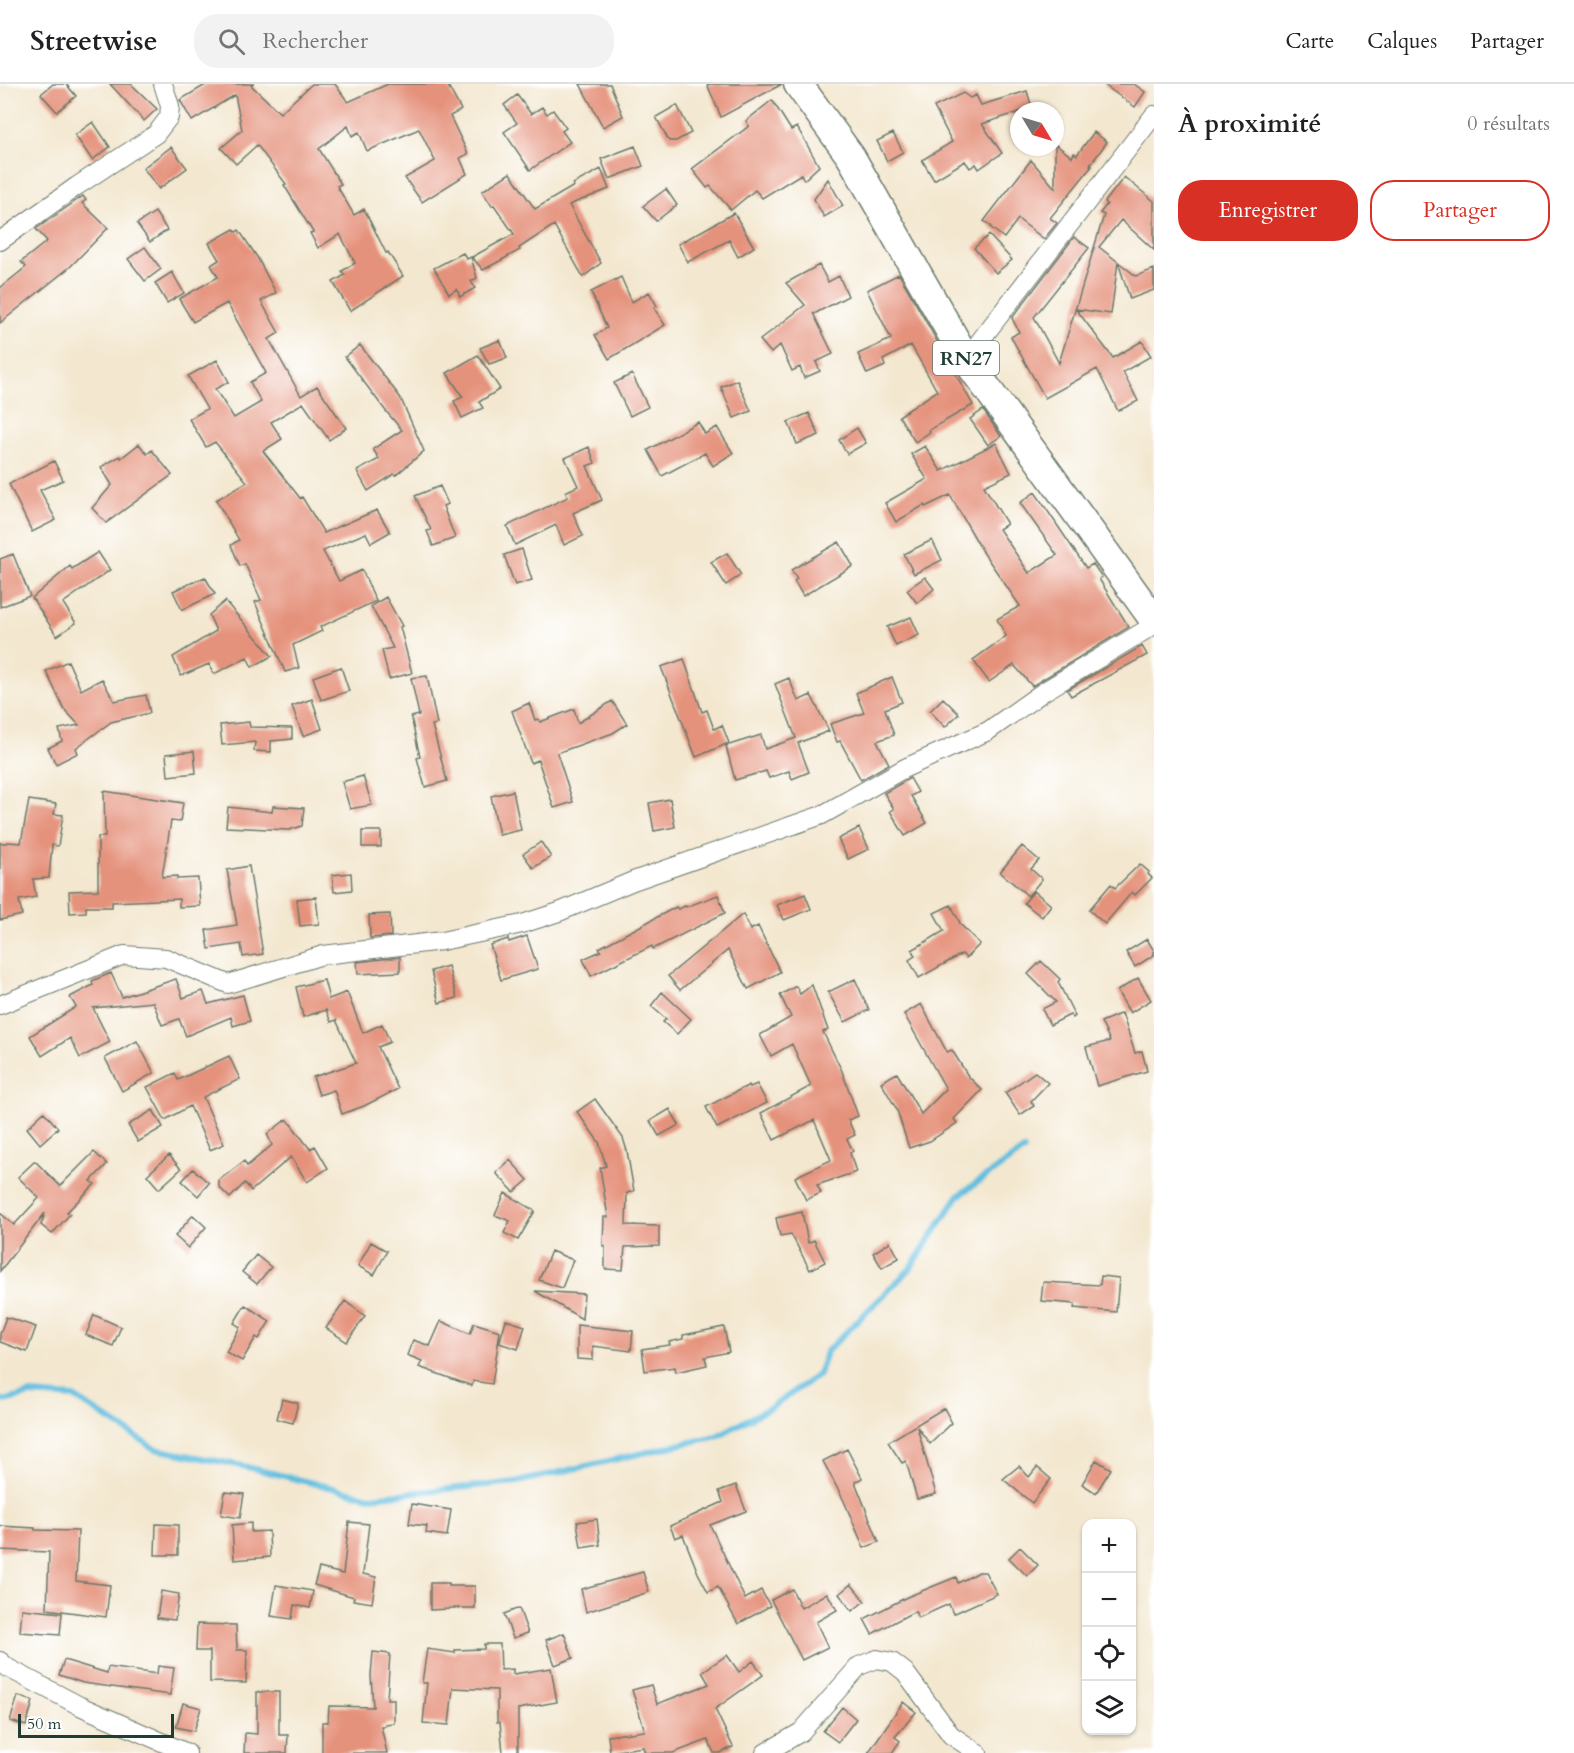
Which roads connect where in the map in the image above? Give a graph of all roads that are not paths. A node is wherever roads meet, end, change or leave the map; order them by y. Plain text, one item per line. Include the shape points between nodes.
1 (163, 84) edge
2 (798, 84) edge
3 (1154, 115) edge
4 (0, 241) edge
5 (966, 359) junction
6 (1154, 620) edge
7 (1154, 625) edge
8 (0, 1005) edge
9 (0, 1661) edge
10 (187, 1753) edge
11 (765, 1753) edge
12 (978, 1753) edge

1 - 4 street via 169,117 156,134
2 - 5 main road, RN27 via 851,157
3 - 5 street
5 - 6 main road, RN27
7 - 8 street via 1043,692 988,731 905,768 822,815 633,881 559,912 442,941 323,955 228,984 166,958 123,955
9 - 10 street via 81,1706
11 - 12 street via 801,1732 859,1666 877,1659 892,1662 905,1672 951,1735

